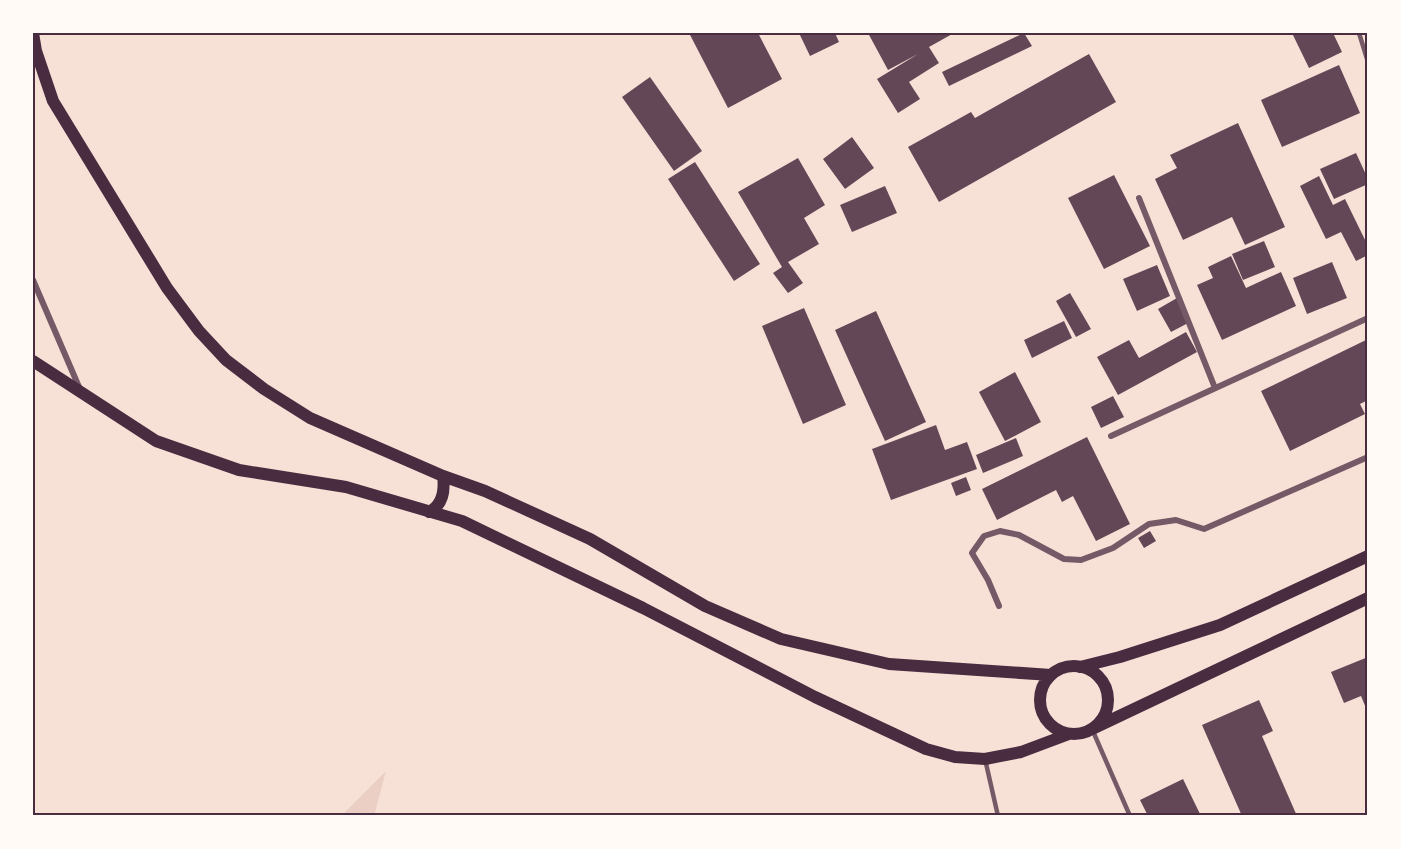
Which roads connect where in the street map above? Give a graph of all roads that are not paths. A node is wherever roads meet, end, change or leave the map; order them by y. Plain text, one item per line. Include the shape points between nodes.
1 (33, 33) edge
2 (1359, 33) edge
3 (1368, 62) edge
4 (1139, 198) dead end
5 (33, 280) edge
6 (1368, 318) edge
7 (33, 362) edge
8 (1215, 388) junction
9 (81, 394) junction
10 (1111, 436) dead end
11 (1368, 457) edge
12 (443, 476) junction
13 (429, 512) junction
14 (1368, 556) edge
15 (1368, 598) edge
16 (999, 606) dead end
17 (1080, 667) junction
18 (1051, 675) junction
19 (1092, 729) junction
20 (1069, 734) junction
21 (985, 759) junction
22 (998, 816) edge
23 (1130, 816) edge

1 - 12 main road via 53,101 167,288 199,331 226,360 310,418
2 - 3 lane
4 - 8 street
5 - 9 street
6 - 8 street
7 - 9 main road
8 - 10 street
9 - 13 main road via 156,441 239,470 346,487
11 - 16 street via 1204,529 1176,520 1149,524 1113,548 1081,560 1064,559 1019,535 1000,531 984,536 972,553
12 - 13 main road via 443,495
12 - 18 main road via 590,539 705,606 781,639 889,664
13 - 21 main road via 462,521 527,551 888,733 926,749
14 - 17 main road via 1220,625
15 - 19 main road
17 - 18 main road via 1068,667
17 - 19 main road via 1100,678 1108,697 1102,720
18 - 20 main road via 1043,686 1041,709 1048,723
19 - 20 main road
19 - 23 lane
20 - 21 main road via 1021,752
21 - 22 lane

